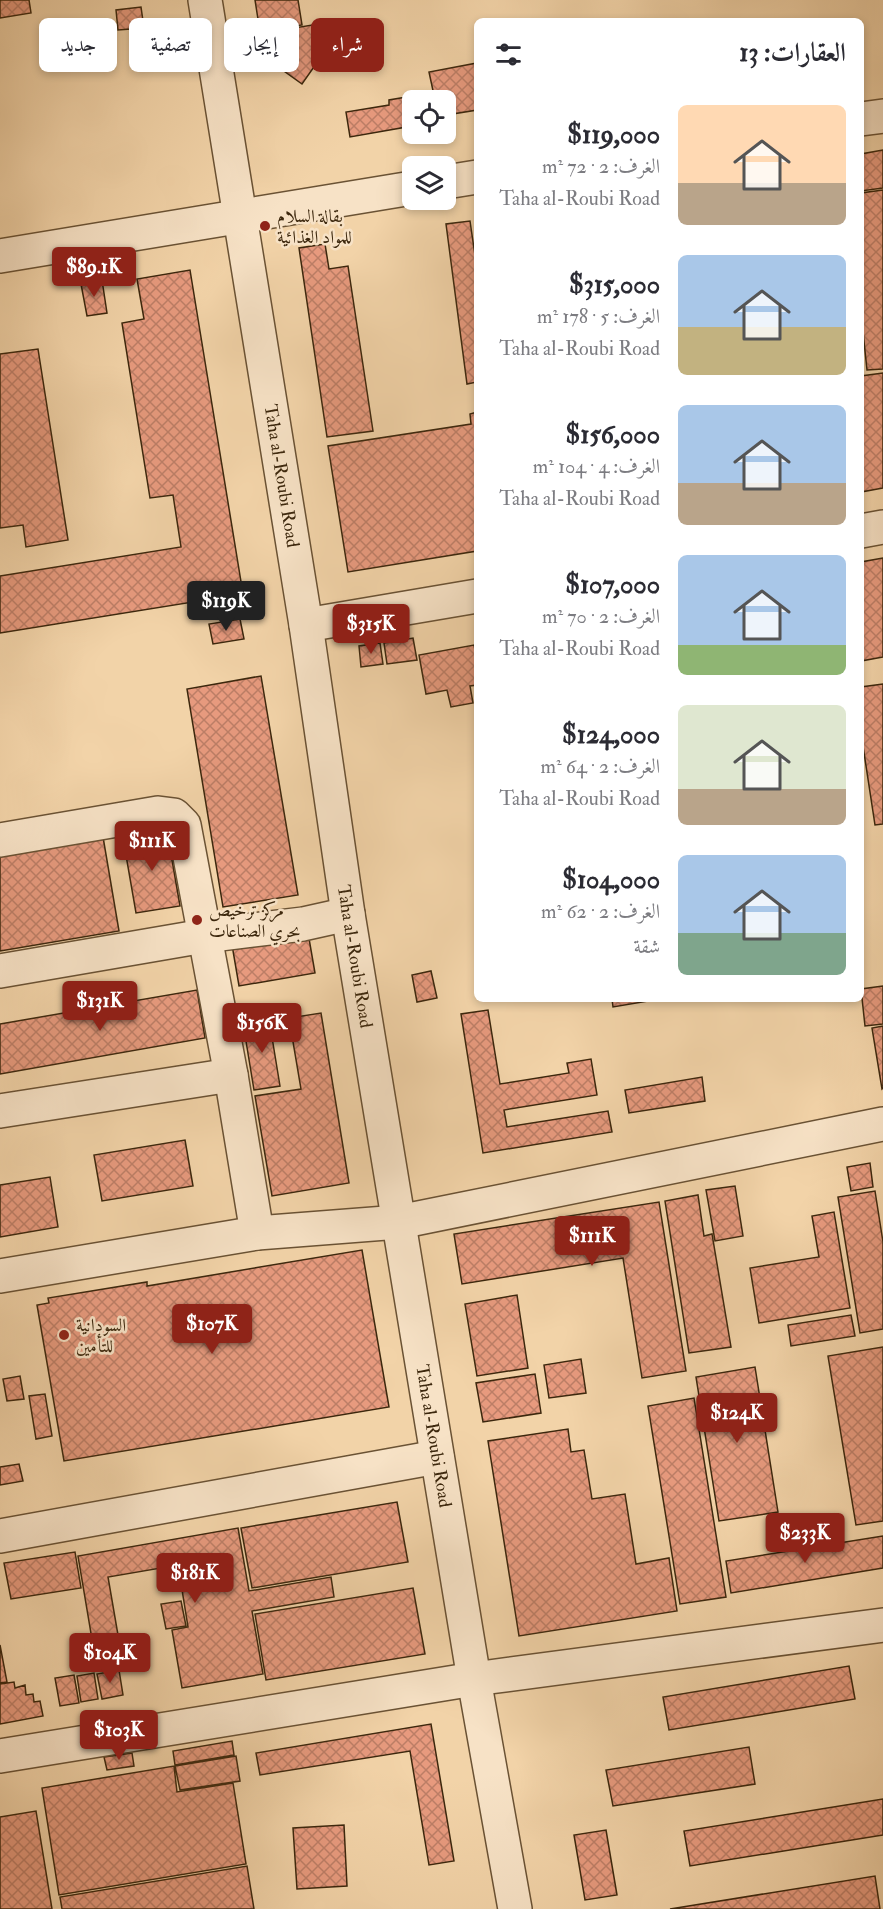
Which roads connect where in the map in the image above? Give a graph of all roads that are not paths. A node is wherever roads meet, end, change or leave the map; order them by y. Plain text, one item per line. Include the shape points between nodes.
1 (205, 0) edge
2 (883, 116) edge
3 (864, 119) edge
4 (474, 177) edge
5 (456, 180) edge
6 (402, 190) edge
7 (241, 217) junction
8 (0, 256) edge
9 (883, 527) edge
10 (864, 530) edge
11 (474, 597) edge
12 (306, 625) junction
13 (0, 840) edge
14 (348, 914) junction
15 (204, 936) junction
16 (0, 971) edge
17 (231, 1075) junction
18 (0, 1111) edge
19 (883, 1124) edge
20 (399, 1222) junction
21 (257, 1233) junction
22 (0, 1276) edge
23 (437, 1457) junction
24 (0, 1536) edge
25 (883, 1625) edge
26 (474, 1679) junction
27 (0, 1756) edge
28 (515, 1909) edge

1 - 7 street, Taha al-Roubi Road
2 - 3 street
4 - 5 street
6 - 7 street
7 - 8 street
7 - 12 street, Taha al-Roubi Road
9 - 10 street
11 - 12 street
12 - 14 street, Taha al-Roubi Road
13 - 15 street via 158,813 174,815 184,825
14 - 15 street via 303,924
14 - 20 street, Taha al-Roubi Road
15 - 16 street
15 - 17 street
17 - 18 street
17 - 21 street
19 - 20 street
20 - 21 street
20 - 23 street, Taha al-Roubi Road
21 - 22 street
23 - 24 street
23 - 26 street, Taha al-Roubi Road
25 - 26 street
26 - 27 street
26 - 28 street, Taha al-Roubi Road

